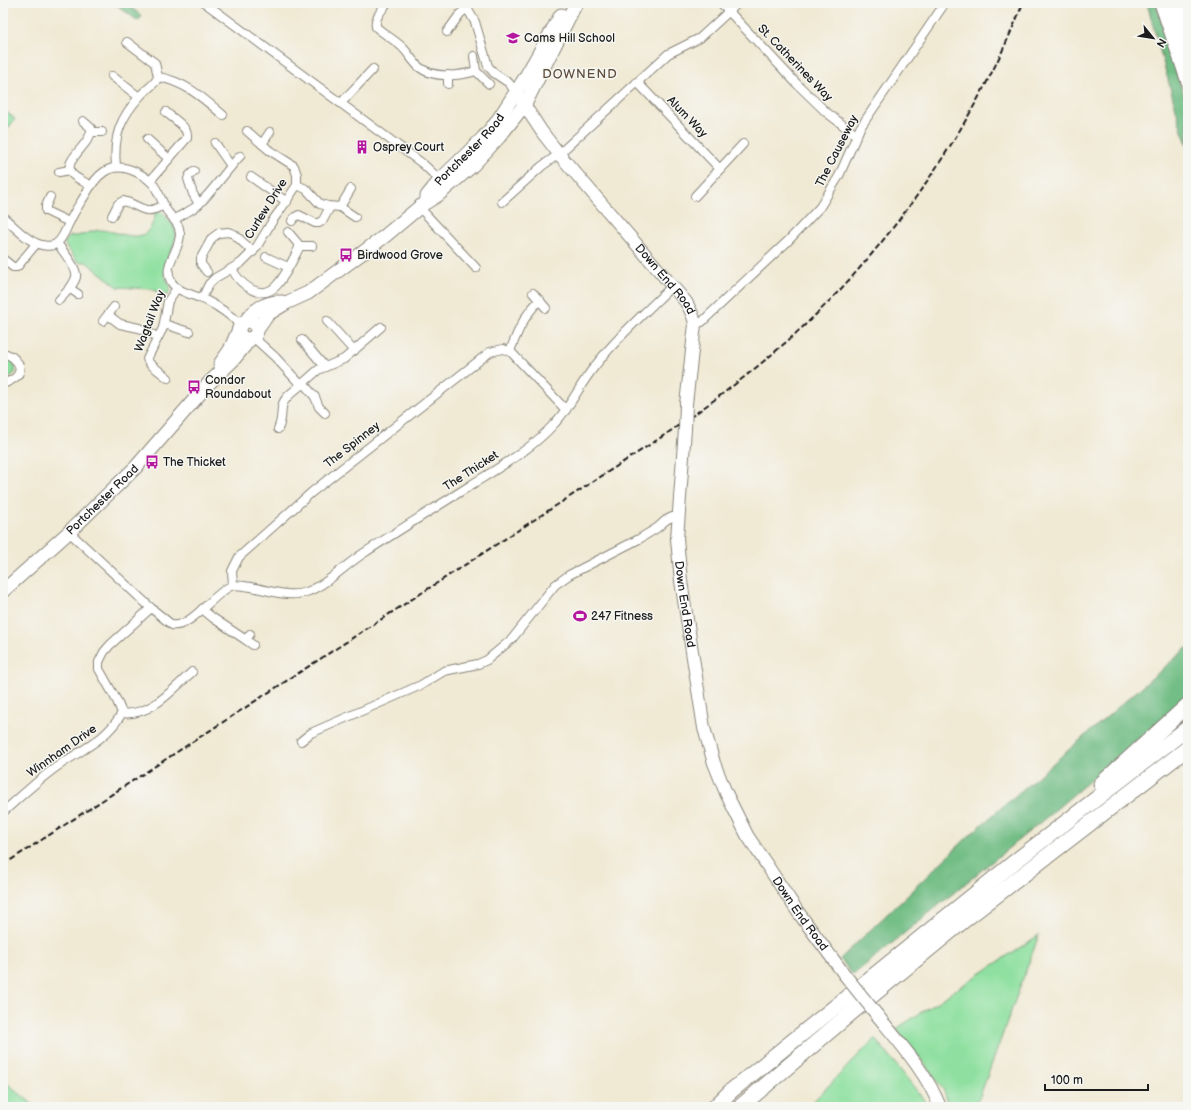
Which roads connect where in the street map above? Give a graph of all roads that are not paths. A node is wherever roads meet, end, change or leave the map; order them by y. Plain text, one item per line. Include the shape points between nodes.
1 (205, 3) edge
2 (387, 3) edge
3 (568, 3) edge
4 (576, 3) edge
5 (721, 3) edge
6 (738, 3) edge
7 (945, 3) edge
8 (1161, 3) edge
9 (1174, 3) edge
10 (1184, 3) edge
11 (466, 5) edge
12 (729, 11) junction
13 (1188, 17) edge
14 (448, 32) dead end
15 (128, 42) dead end
16 (474, 56) dead end
17 (1188, 56) edge
18 (373, 69) dead end
19 (476, 71) junction
20 (448, 75) junction
21 (112, 76) dead end
22 (158, 77) junction
23 (129, 78) dead end
24 (637, 82) junction
25 (1188, 82) edge
26 (448, 84) dead end
27 (489, 84) dead end
28 (124, 85) junction
29 (516, 93) junction
30 (139, 96) junction
31 (341, 103) junction
32 (524, 104) junction
33 (169, 112) dead end
34 (223, 115) dead end
35 (83, 122) dead end
36 (91, 132) junction
37 (102, 132) dead end
38 (246, 132) dead end
39 (270, 132) dead end
40 (856, 135) junction
41 (147, 139) dead end
42 (215, 143) dead end
43 (262, 144) junction
44 (743, 144) dead end
45 (559, 154) junction
46 (240, 156) dead end
47 (169, 159) junction
48 (231, 166) junction
49 (116, 167) junction
50 (720, 169) junction
51 (70, 170) junction
52 (194, 171) dead end
53 (59, 172) dead end
54 (251, 177) dead end
55 (440, 180) junction
56 (150, 181) junction
57 (297, 185) junction
58 (91, 186) junction
59 (351, 189) dead end
60 (695, 196) dead end
61 (50, 197) dead end
62 (287, 202) junction
63 (502, 202) dead end
64 (199, 204) junction
65 (164, 205) junction
66 (421, 206) junction
67 (330, 207) junction
68 (340, 207) junction
69 (112, 216) dead end
70 (3, 217) edge
71 (355, 217) dead end
72 (174, 220) junction
73 (292, 221) dead end
74 (69, 222) junction
75 (288, 232) dead end
76 (57, 243) junction
77 (36, 244) junction
78 (300, 246) junction
79 (312, 246) dead end
80 (253, 252) junction
81 (266, 257) dead end
82 (3, 260) edge
83 (288, 267) junction
84 (476, 268) dead end
85 (232, 269) junction
86 (207, 272) dead end
87 (672, 286) junction
88 (69, 288) junction
89 (177, 288) junction
90 (533, 293) dead end
91 (78, 294) dead end
92 (202, 298) junction
93 (59, 300) dead end
94 (540, 300) junction
95 (286, 302) junction
96 (114, 307) dead end
97 (546, 308) dead end
98 (327, 321) dead end
99 (164, 324) junction
100 (695, 324) junction
101 (242, 325) junction
102 (381, 327) dead end
103 (189, 332) dead end
104 (254, 335) junction
105 (158, 337) junction
106 (302, 340) dead end
107 (354, 351) junction
108 (510, 351) junction
109 (3, 353) edge
110 (326, 367) junction
111 (168, 378) dead end
112 (209, 382) junction
113 (3, 384) edge
114 (302, 384) junction
115 (566, 410) junction
116 (325, 413) dead end
117 (278, 430) dead end
118 (678, 517) junction
119 (69, 532) junction
120 (233, 585) junction
121 (3, 591) edge
122 (151, 608) junction
123 (202, 609) junction
124 (253, 645) dead end
125 (192, 672) dead end
126 (1188, 705) edge
127 (122, 713) junction
128 (1188, 728) edge
129 (301, 741) dead end
130 (1188, 748) edge
131 (1188, 761) edge
132 (3, 812) edge
133 (1017, 860) junction
134 (852, 1012) junction
135 (715, 1107) edge
136 (740, 1107) edge
137 (940, 1107) edge

1 - 31 street
2 - 20 street via 377,17 376,27 400,45 424,70
3 - 29 main road, Portchester Road
4 - 32 main road, Portchester Road
5 - 12 street, St. Catherines Way
6 - 12 street
7 - 40 street, The Causeway
8 - 25 main road
9 - 17 main road
10 - 13 main road
11 - 14 street
11 - 29 street via 475,22 488,66 509,83
12 - 24 street via 700,38 668,54
12 - 40 street, St. Catherines Way via 810,98
15 - 22 street via 155,63
16 - 19 street
18 - 31 street
19 - 20 street
19 - 27 street
20 - 26 street
21 - 28 street
22 - 30 street
22 - 34 street via 176,81 194,91
23 - 28 street
24 - 45 street
24 - 50 street, Alum Way
28 - 30 street
29 - 32 street, Down End Road
29 - 55 main road, Portchester Road via 487,134
30 - 49 street via 121,122 115,154
31 - 55 street via 423,164
32 - 45 street, Down End Road
32 - 66 main road, Portchester Road via 473,165
33 - 47 street via 186,130 187,135
35 - 36 street via 89,126
36 - 37 street
36 - 51 street via 71,160
38 - 43 street, Curlew Drive
39 - 43 street
40 - 100 street, The Causeway via 839,176 820,207 788,241 702,322
41 - 47 street
42 - 48 street
43 - 57 street, Curlew Drive via 294,166
44 - 50 street
45 - 63 street
45 - 87 street, Down End Road
46 - 48 street
47 - 56 street
48 - 64 street
49 - 56 street via 134,171
49 - 58 street via 103,172
50 - 60 street
51 - 53 street
51 - 58 street
52 - 64 street via 188,179
54 - 62 street
55 - 66 main road, Portchester Road
56 - 65 street
57 - 62 street, Curlew Drive
57 - 67 street via 306,189 320,204
58 - 74 street
59 - 68 street
61 - 74 street via 46,210
62 - 80 street, Curlew Drive
64 - 72 street
65 - 69 street via 145,210 123,201 118,204
65 - 72 street
66 - 84 street
66 - 95 main road, Portchester Road via 323,282 303,296
67 - 68 street
67 - 73 street via 319,223 299,215
68 - 71 street
70 - 77 street
72 - 89 street via 179,229 179,239 168,271
74 - 76 street
75 - 78 street
76 - 77 street via 50,246
76 - 88 street via 76,273
77 - 82 street via 19,270
78 - 79 street
78 - 83 street
80 - 85 street, Curlew Drive
80 - 86 street via 234,234 212,233 201,258 201,264
81 - 83 street
83 - 85 street via 278,284 263,291 249,289
85 - 92 street, Curlew Drive via 215,278
87 - 100 street, Down End Road via 691,310
87 - 115 street, The Thicket via 607,350
88 - 91 street
88 - 93 street
89 - 92 street
89 - 99 street, Wagtail Way via 168,301
90 - 94 street
92 - 101 street
94 - 97 street
94 - 108 street via 529,310
95 - 101 main road, Portchester Road via 263,306 252,313
95 - 104 main road, Portchester Road via 268,314
96 - 105 street via 106,318
98 - 107 street
99 - 103 street via 179,332
99 - 105 street, Wagtail Way
100 - 118 street, Down End Road, bridge
101 - 104 main road via 253,323
101 - 112 main road, Portchester Road via 230,350
102 - 107 street
104 - 112 main road, Portchester Road via 233,360
104 - 114 street
105 - 111 street, Wagtail Way via 148,356 148,362
106 - 110 street
107 - 110 street
108 - 115 street
108 - 120 street, The Spinney via 503,349 490,352 312,492 239,558 232,570
109 - 113 street via 9,354 19,369 16,376
110 - 114 street via 313,373
112 - 119 main road, Portchester Road via 136,467
114 - 116 street via 315,397
114 - 117 street via 282,405 282,420
115 - 120 street, The Thicket via 556,423 528,448 361,555 310,591 296,595
118 - 129 street via 666,520 639,539 569,575 555,585 512,639 488,660 444,671 421,685 311,734
118 - 137 street, Down End Road, bridge via 678,560 695,678 704,728 726,793 751,840 798,912 904,1048 931,1086
119 - 121 main road, Portchester Road
119 - 122 street
120 - 123 street
122 - 123 street via 177,626 187,622
122 - 127 street via 110,644 99,662 99,669
123 - 124 street via 213,618 248,636
125 - 127 street via 154,705 138,713
126 - 133 highway
127 - 132 street, Winnham Drive via 104,736 56,767
128 - 133 highway
130 - 134 highway via 974,913
131 - 134 highway
133 - 135 highway via 731,1091
134 - 136 highway

